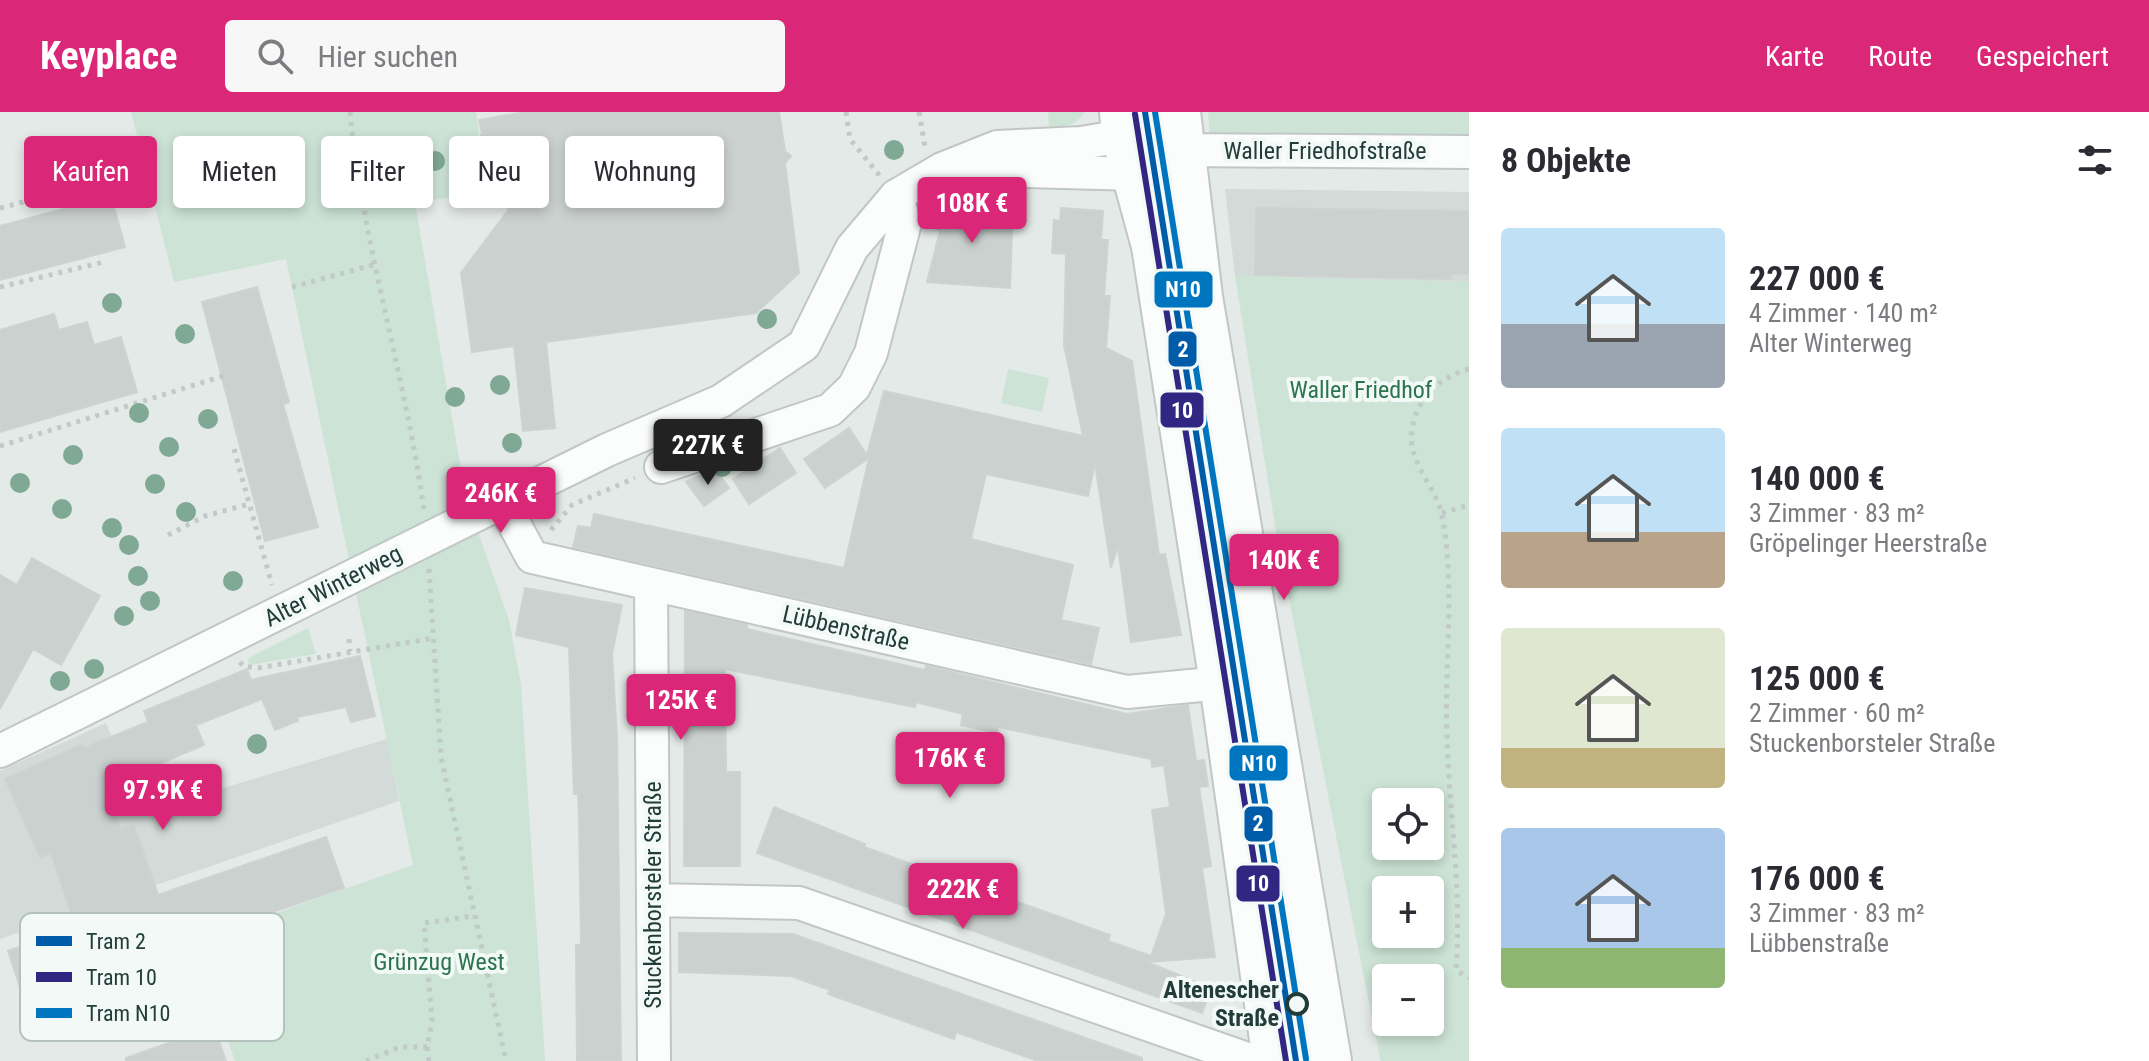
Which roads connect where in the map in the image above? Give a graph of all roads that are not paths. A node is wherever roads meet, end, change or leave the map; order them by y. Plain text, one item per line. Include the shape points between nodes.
1 (1151, 138) edge
2 (1469, 152) edge
3 (896, 196) junction
4 (1172, 240) dead end
5 (661, 467) road end
6 (503, 503) junction
7 (651, 584) junction
8 (1222, 683) junction
9 (1249, 724) dead end
10 (0, 751) edge
11 (654, 900) junction
12 (654, 1061) edge
13 (1253, 1061) edge
14 (1275, 1061) edge
15 (1301, 1061) edge
16 (1329, 1061) edge

1 - 2 street, Waller Friedhofstraße
1 - 3 street, Alter Winterweg via 942,169
1 - 4 lane
1 - 8 main road via 1154,246
1 - 16 main road via 1200,297
3 - 5 street via 905,223 871,353 854,387 830,410
3 - 6 street, Alter Winterweg via 852,248 804,345 721,401
6 - 7 street, Lübbenstraße via 532,557
6 - 10 street, Alter Winterweg
7 - 8 street, Lübbenstraße via 1127,692
7 - 11 street, Stuckenborsteler Straße
8 - 14 main road
9 - 15 lane
11 - 12 street, Stuckenborsteler Straße
11 - 13 street via 799,903

